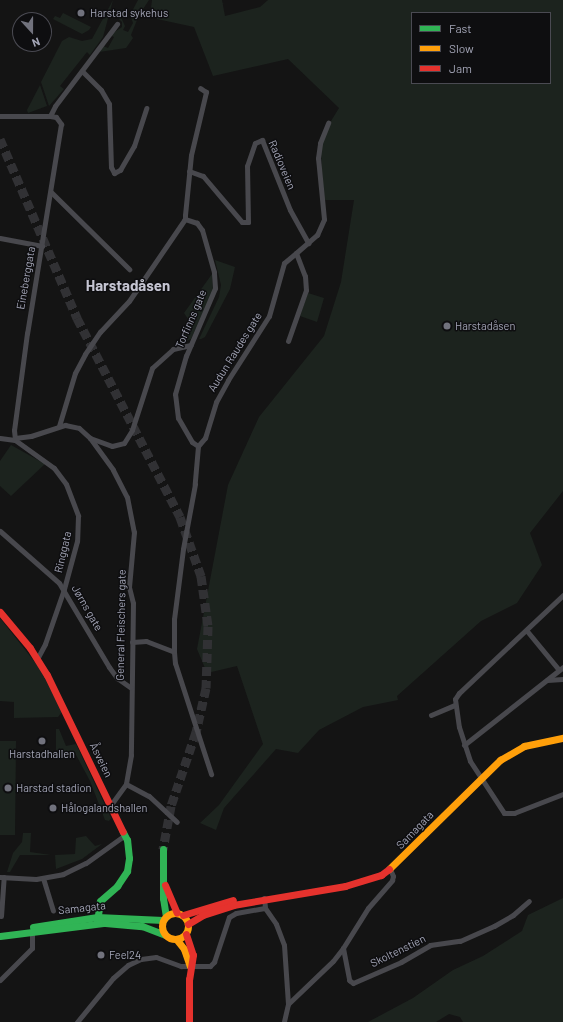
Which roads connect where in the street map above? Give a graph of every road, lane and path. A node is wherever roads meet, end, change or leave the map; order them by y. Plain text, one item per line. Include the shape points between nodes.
1 (118, 24) dead end
2 (82, 71) junction
3 (200, 88) dead end
4 (146, 108) dead end
5 (0, 116) edge
6 (50, 116) junction
7 (328, 123) dead end
8 (189, 171) junction
9 (51, 192) junction
10 (185, 219) junction
11 (0, 238) edge
12 (308, 243) junction
13 (42, 246) junction
14 (296, 254) junction
15 (129, 269) dead end
16 (288, 341) dead end
17 (191, 345) junction
18 (59, 426) junction
19 (0, 438) edge
20 (90, 438) junction
21 (15, 439) junction
22 (198, 446) junction
23 (1, 533) edge
24 (64, 589) junction
25 (563, 595) edge
26 (0, 612) edge
27 (527, 631) junction
28 (132, 642) junction
29 (174, 652) junction
30 (38, 657) junction
31 (561, 669) edge
32 (563, 679) edge
33 (547, 680) junction
34 (130, 687) junction
35 (455, 705) junction
36 (431, 715) dead end
37 (563, 738) edge
38 (464, 745) junction
39 (211, 774) dead end
40 (479, 779) junction
41 (126, 784) junction
42 (563, 794) edge
43 (110, 805) junction
44 (178, 822) dead end
45 (125, 835) junction
46 (163, 849) tunnel mouth
47 (390, 869) junction
48 (2, 877) edge
49 (43, 878) junction
50 (164, 884) junction
51 (264, 898) junction
52 (528, 901) dead end
53 (265, 908) junction
54 (53, 910) dead end
55 (180, 914) junction
56 (0, 916) edge
57 (164, 919) junction
58 (97, 920) junction
59 (188, 924) junction
60 (19, 933) junction
61 (32, 933) junction
62 (186, 934) junction
63 (165, 935) junction
64 (0, 936) edge
65 (177, 940) junction
66 (343, 948) junction
67 (190, 966) junction
68 (0, 980) edge
69 (288, 1004) junction
70 (78, 1022) edge
71 (189, 1022) edge
72 (284, 1022) edge

1 - 2 street
2 - 4 street via 101,90 109,104 111,166 114,173 120,170 134,146
2 - 6 street
3 - 8 street via 206,92
5 - 6 street
6 - 9 street, Eineberggata via 59,120 61,128
7 - 12 street via 320,143 318,158 324,219 317,235
8 - 10 street
8 - 12 street, Radioveien via 203,176 242,222 248,222 247,166 255,143 262,140 290,210
9 - 13 street, Eineberggata
9 - 15 street
10 - 17 street, Torfinns gate via 197,223 202,230 215,281 211,302
10 - 18 street via 129,301 100,332 85,354 75,373
11 - 13 street
12 - 14 street
13 - 21 street, Eineberggata via 27,333
14 - 16 street via 305,276 306,290
14 - 22 street, Audun Raudes gate via 284,263 269,316 228,380 216,402 205,438
17 - 20 street via 173,349 152,368 132,430 124,443 112,446
17 - 22 street, Torfinns gate via 178,378 175,403 182,424 192,442
18 - 20 street, General Fleischers gate via 79,428
18 - 21 street, General Fleischers gate
19 - 21 street, Ringgata
20 - 28 street, General Fleischers gate via 123,488 133,524 129,587 133,603
21 - 24 street, Ringgata via 54,468 66,484 75,505 79,531
22 - 29 street, Audun Raudes gate via 195,484 174,619
23 - 24 street, Jørns gate
24 - 30 street, Ringgata
24 - 34 street, Jørns gate via 109,667 117,678
25 - 27 street
26 - 30 main road, Åsveien
27 - 31 street
27 - 35 street via 459,693
28 - 29 street via 146,641
28 - 34 street, General Fleischers gate
29 - 39 street, Audun Raudes gate via 175,663
30 - 43 main road, Åsveien
31 - 33 street
32 - 33 street
33 - 38 street
34 - 41 street, General Fleischers gate via 130,755
35 - 36 street
35 - 38 street
37 - 40 main road, Samagata via 537,742 511,753
38 - 40 street
40 - 42 street via 507,815
40 - 47 main road, Samagata
41 - 43 street, General Fleischers gate
41 - 44 street via 149,796
43 - 45 main road, Åsveien
45 - 49 street via 80,866
45 - 58 main road, Åsveien via 129,852 127,871 117,886 100,901
46 - 50 main road
47 - 51 main road, Samagata via 358,884
47 - 66 street via 392,880 368,908
48 - 49 street
48 - 56 street
49 - 54 street
50 - 55 main road
50 - 57 main road
51 - 53 street
51 - 55 main road, Samagata via 221,902
51 - 59 main road, Samagata via 217,910
52 - 66 street, Skoltenstien via 494,926 460,940 430,945 401,962 353,983 349,980
53 - 67 street via 232,914 212,965
53 - 69 street via 276,924 284,945
55 - 57 main road
55 - 59 main road
57 - 58 main road, Samagata
57 - 63 main road via 162,927
58 - 60 main road, Samagata via 48,923
58 - 61 main road, Samagata
58 - 63 main road, Samagata via 142,926
59 - 62 main road
60 - 61 main road, Samagata
60 - 64 main road
61 - 68 street via 32,948
62 - 65 main road
62 - 67 main road via 193,955
63 - 65 main road
65 - 67 main road via 184,949
66 - 69 street
67 - 70 street via 178,966 160,957 136,961 120,971
67 - 71 main road
69 - 72 street

